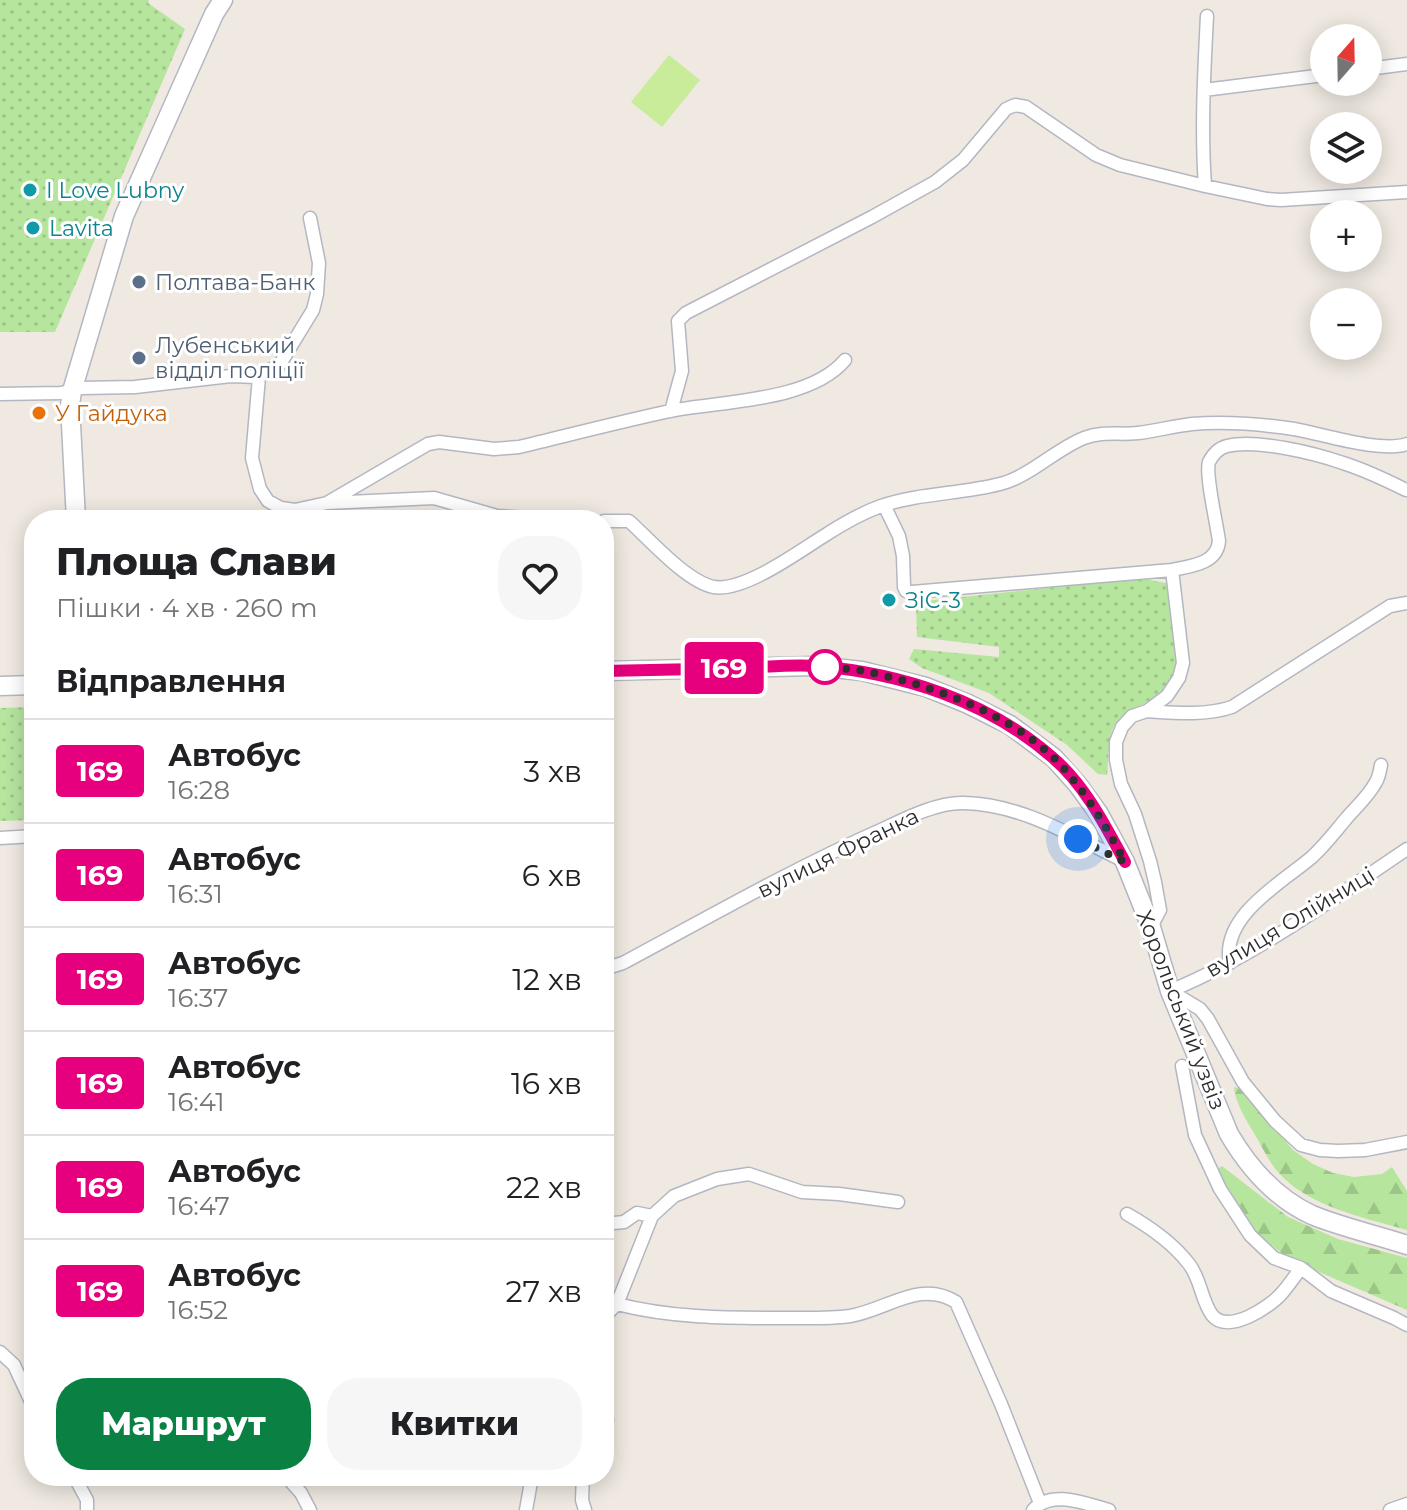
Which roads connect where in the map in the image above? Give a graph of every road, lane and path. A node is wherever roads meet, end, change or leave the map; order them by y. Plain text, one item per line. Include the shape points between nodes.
1 (223, 0) edge
2 (1207, 16) dead end
3 (1407, 64) edge
4 (1382, 67) edge
5 (1310, 77) edge
6 (1204, 90) junction
7 (1205, 186) junction
8 (1407, 192) edge
9 (310, 218) dead end
10 (845, 360) dead end
11 (259, 377) junction
12 (72, 391) junction
13 (0, 394) edge
14 (671, 411) junction
15 (1407, 444) edge
16 (1406, 490) edge
17 (327, 503) junction
18 (884, 505) junction
19 (75, 510) edge
20 (476, 510) edge
21 (614, 521) edge
22 (1172, 570) junction
23 (1407, 603) edge
24 (614, 671) edge
25 (24, 685) edge
26 (0, 686) edge
27 (1147, 711) junction
28 (1381, 765) dead end
29 (24, 837) edge
30 (0, 838) edge
31 (1407, 849) edge
32 (1125, 862) junction
33 (1151, 927) junction
34 (1230, 963) junction
35 (614, 966) edge
36 (1170, 991) junction
37 (1182, 1066) dead end
38 (1407, 1142) edge
39 (898, 1202) dead end
40 (1127, 1214) dead end
41 (652, 1216) junction
42 (614, 1223) edge
43 (1407, 1245) edge
44 (1301, 1268) junction
45 (617, 1304) junction
46 (614, 1307) edge
47 (1407, 1325) edge
48 (0, 1352) edge
49 (24, 1386) edge
50 (79, 1486) edge
51 (295, 1486) edge
52 (530, 1486) edge
53 (583, 1486) edge
54 (1407, 1504) edge
55 (1037, 1506) edge
56 (87, 1510) edge
57 (310, 1510) edge
58 (526, 1510) edge
59 (585, 1510) edge
60 (1109, 1510) edge
61 (1390, 1510) edge

1 - 12 main road via 124,216
2 - 6 street
3 - 4 street
5 - 6 street
6 - 7 street
7 - 8 street via 1281,200
7 - 14 street via 1096,155 1026,107 1015,105 935,182 686,313 678,321 682,371
9 - 11 street via 319,263 313,310 280,364
10 - 14 street via 812,384 758,399
11 - 12 street
11 - 17 street via 252,458 260,489 274,505 288,510
12 - 13 street
12 - 19 main road
14 - 17 street via 519,447 428,444
15 - 18 street via 1382,446 1222,422 1104,432 1082,438 1002,484
16 - 22 street via 1309,453 1224,446 1213,453 1207,469 1218,550 1201,564
17 - 20 street via 434,498
18 - 21 street via 790,560 723,588 691,577 629,521
18 - 22 street via 899,536 906,591
22 - 27 street via 1183,663 1167,696
23 - 27 street via 1390,606 1232,707 1196,713
24 - 32 main road, Хорольський узвіз via 814,666 926,687 1010,725 1054,758 1099,814
25 - 26 main road
27 - 33 street via 1122,727 1116,760 1155,882 1160,910
28 - 34 street via 1371,791 1315,855 1255,902 1234,932
29 - 30 street
31 - 34 street, вулиця Олійниці
32 - 33 main road, Хорольський узвіз
32 - 35 street, вулиця Франка via 1036,818 994,805 960,802 923,811 830,852
33 - 36 main road, Хорольський узвіз
34 - 36 street, вулиця Олійниці
36 - 38 street via 1200,1009 1243,1082 1301,1145 1338,1151
36 - 43 main road, Хорольський узвіз via 1229,1134 1256,1173 1314,1215
37 - 44 street via 1195,1135 1220,1189 1266,1251
39 - 41 street via 802,1192 749,1174 717,1179 674,1196
40 - 44 street via 1168,1241 1191,1266 1215,1319 1242,1320 1256,1313 1281,1294
41 - 42 street via 637,1213
41 - 45 street
44 - 47 street via 1331,1291
45 - 46 street
45 - 55 street via 702,1317 831,1318 926,1292 947,1296 956,1302 1001,1404
48 - 49 street via 14,1365
50 - 56 street
51 - 57 street
52 - 58 street
53 - 59 street
54 - 61 street
55 - 60 street via 1068,1500

